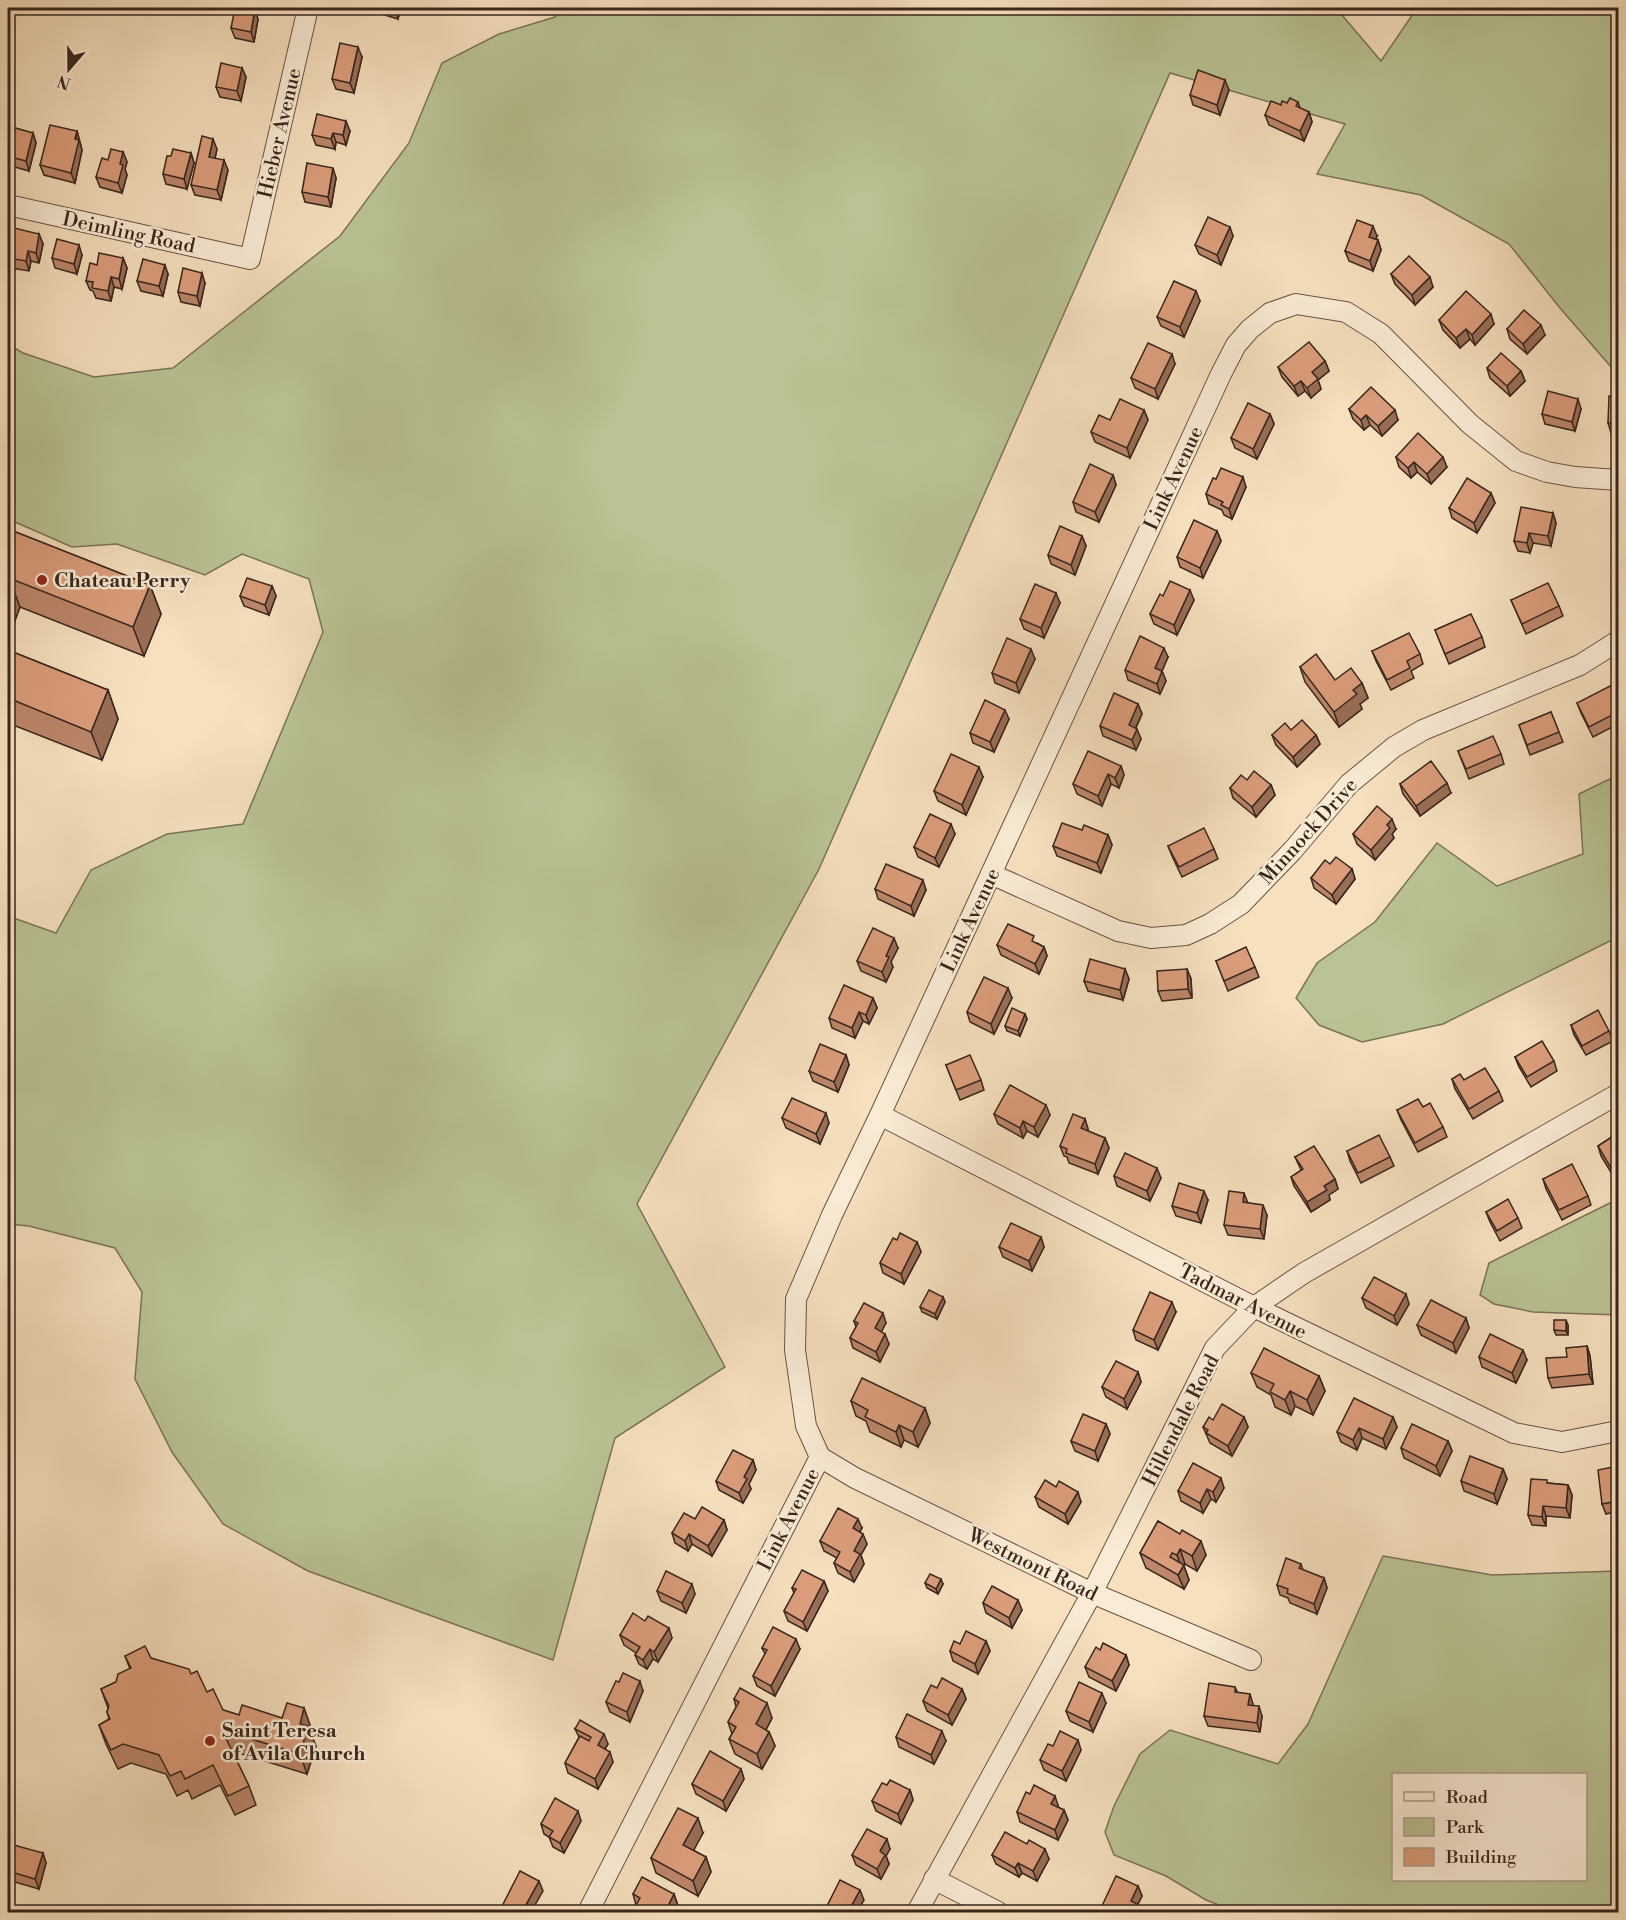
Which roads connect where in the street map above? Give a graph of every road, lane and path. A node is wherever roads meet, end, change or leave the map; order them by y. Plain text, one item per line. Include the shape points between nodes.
1 (308, 8) edge
2 (8, 205) edge
3 (250, 259) joint
4 (1618, 480) edge
5 (1618, 641) edge
6 (991, 874) junction
7 (1618, 1094) edge
8 (880, 1115) junction
9 (1254, 1307) junction
10 (1618, 1431) edge
11 (820, 1457) junction
12 (1092, 1593) junction
13 (1251, 1660) dead end
14 (934, 1879) junction
15 (588, 1912) edge
16 (917, 1912) edge
17 (998, 1912) edge

1 - 3 street, Hieber Avenue
2 - 3 street, Deimling Road
4 - 6 street, Link Avenue via 1547,472 1516,460 1470,424 1380,334 1346,312 1296,304 1270,313 1236,345 1221,374
5 - 6 street, Minnock Drive via 1580,665 1423,730 1394,747 1349,784 1241,904 1186,935 1151,938 1118,931
6 - 8 street, Link Avenue
7 - 9 street, Hillendale Road via 1304,1273
8 - 9 street, Tadmar Avenue
8 - 11 street, Link Avenue via 796,1299 795,1350 806,1425
9 - 10 street, Tadmar Avenue via 1514,1433 1562,1442
9 - 12 street, Hillendale Road via 1215,1348
11 - 12 street, Westmont Road via 855,1478
11 - 15 street, Link Avenue
12 - 13 street, Westmont Road
12 - 14 street, Hillendale Road
14 - 16 street, Hillendale Road
14 - 17 street

